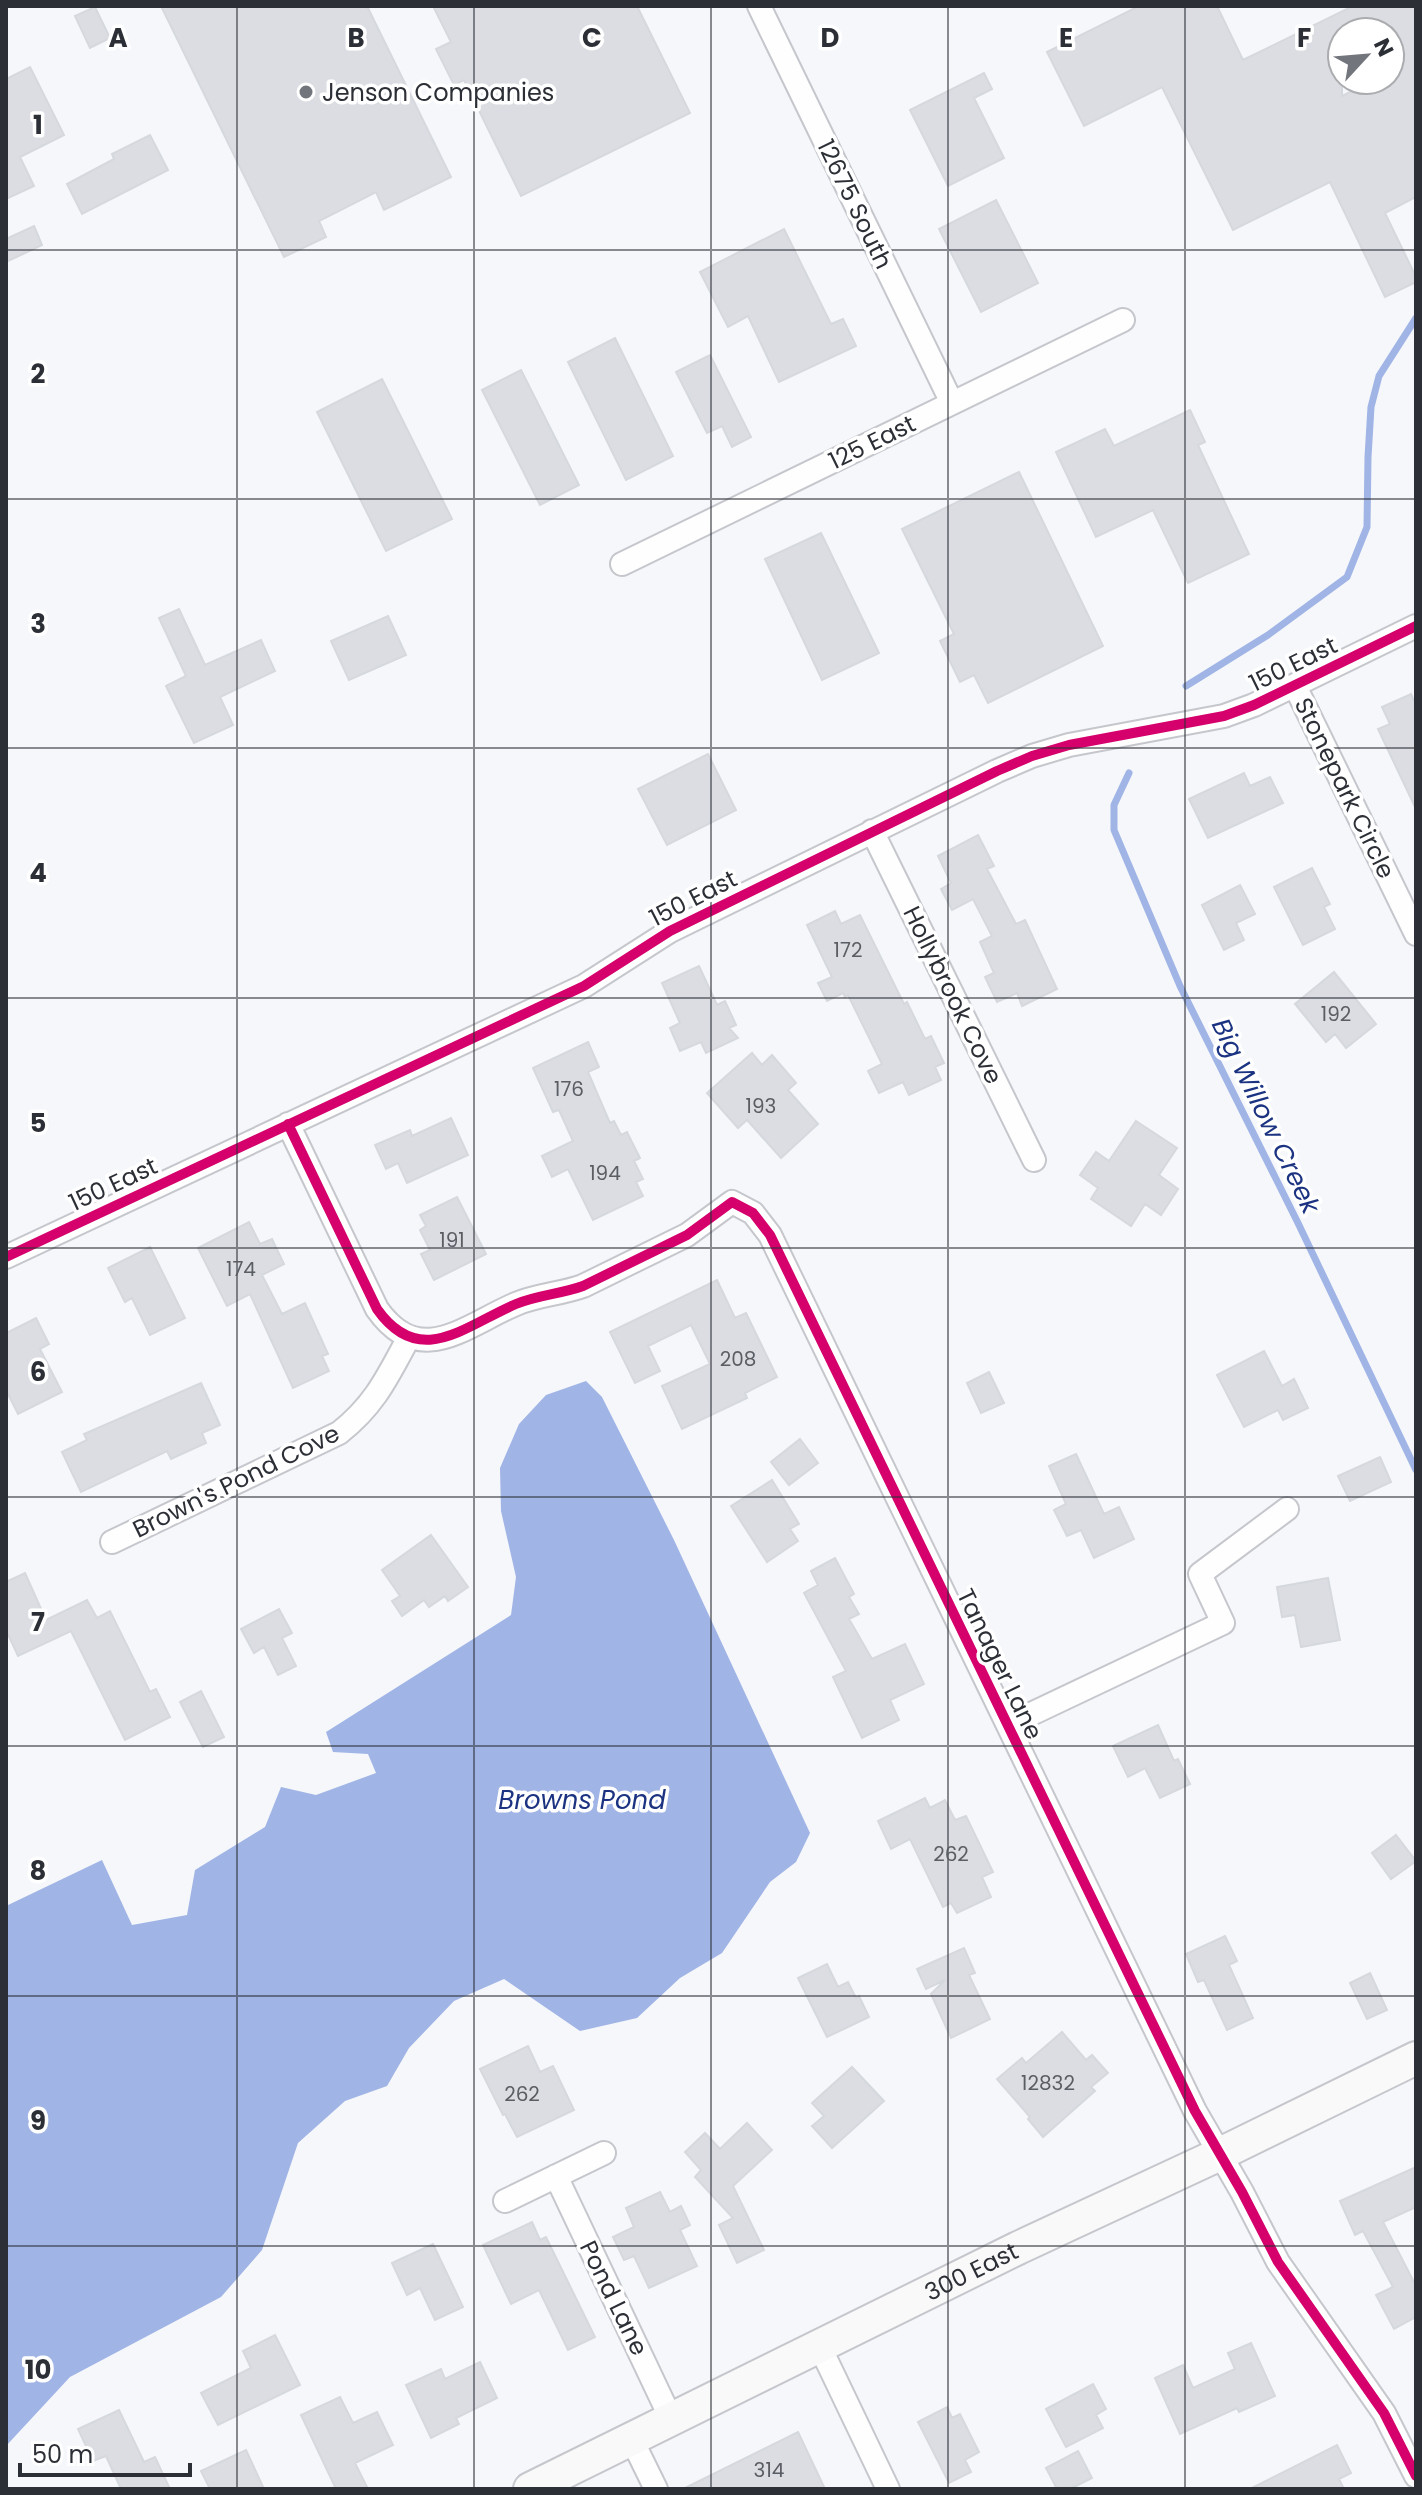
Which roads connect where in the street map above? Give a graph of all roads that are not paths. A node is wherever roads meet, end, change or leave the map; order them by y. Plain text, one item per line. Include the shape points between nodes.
1 (759, 6) edge
2 (1123, 320) dead end
3 (952, 403) junction
4 (622, 564) dead end
5 (1416, 626) edge
6 (1295, 686) junction
7 (872, 831) junction
8 (1416, 934) edge
9 (288, 1124) junction
10 (1034, 1160) dead end
11 (6, 1257) edge
12 (409, 1337) junction
13 (1287, 1509) dead end
14 (112, 1542) dead end
15 (1008, 1725) junction
16 (1416, 2058) edge
17 (604, 2153) dead end
18 (1220, 2154) junction
19 (556, 2176) junction
20 (505, 2201) dead end
21 (820, 2347) junction
22 (672, 2421) junction
23 (632, 2440) junction
24 (1416, 2476) edge
25 (530, 2489) edge
26 (656, 2489) edge
27 (888, 2489) edge

1 - 3 street, 12675 South
2 - 3 street, 125 East
3 - 4 street, 125 East
5 - 6 street, 150 East
6 - 7 street, 150 East via 1224,716 1032,756
6 - 8 street, Stonepark Circle
7 - 9 street, 150 East via 670,931 584,986
7 - 10 street, Hollybrook Cove
9 - 11 street, 150 East
9 - 12 street via 377,1309
12 - 14 street, Brown's Pond Cove via 378,1394 339,1433
12 - 15 street, Tanager Lane via 443,1339 516,1304 583,1286 687,1235 732,1202 753,1213 770,1235
13 - 15 street via 1200,1574 1223,1623
15 - 18 street, Tanager Lane
16 - 18 main road, 300 East
17 - 19 street
18 - 21 main road, 300 East
18 - 24 street, Tanager Lane via 1278,2262 1384,2413
19 - 20 street
19 - 22 street, Pond Lane
21 - 22 main road, 300 East
21 - 27 street
22 - 23 main road, 300 East
23 - 25 main road, 300 East
23 - 26 street

